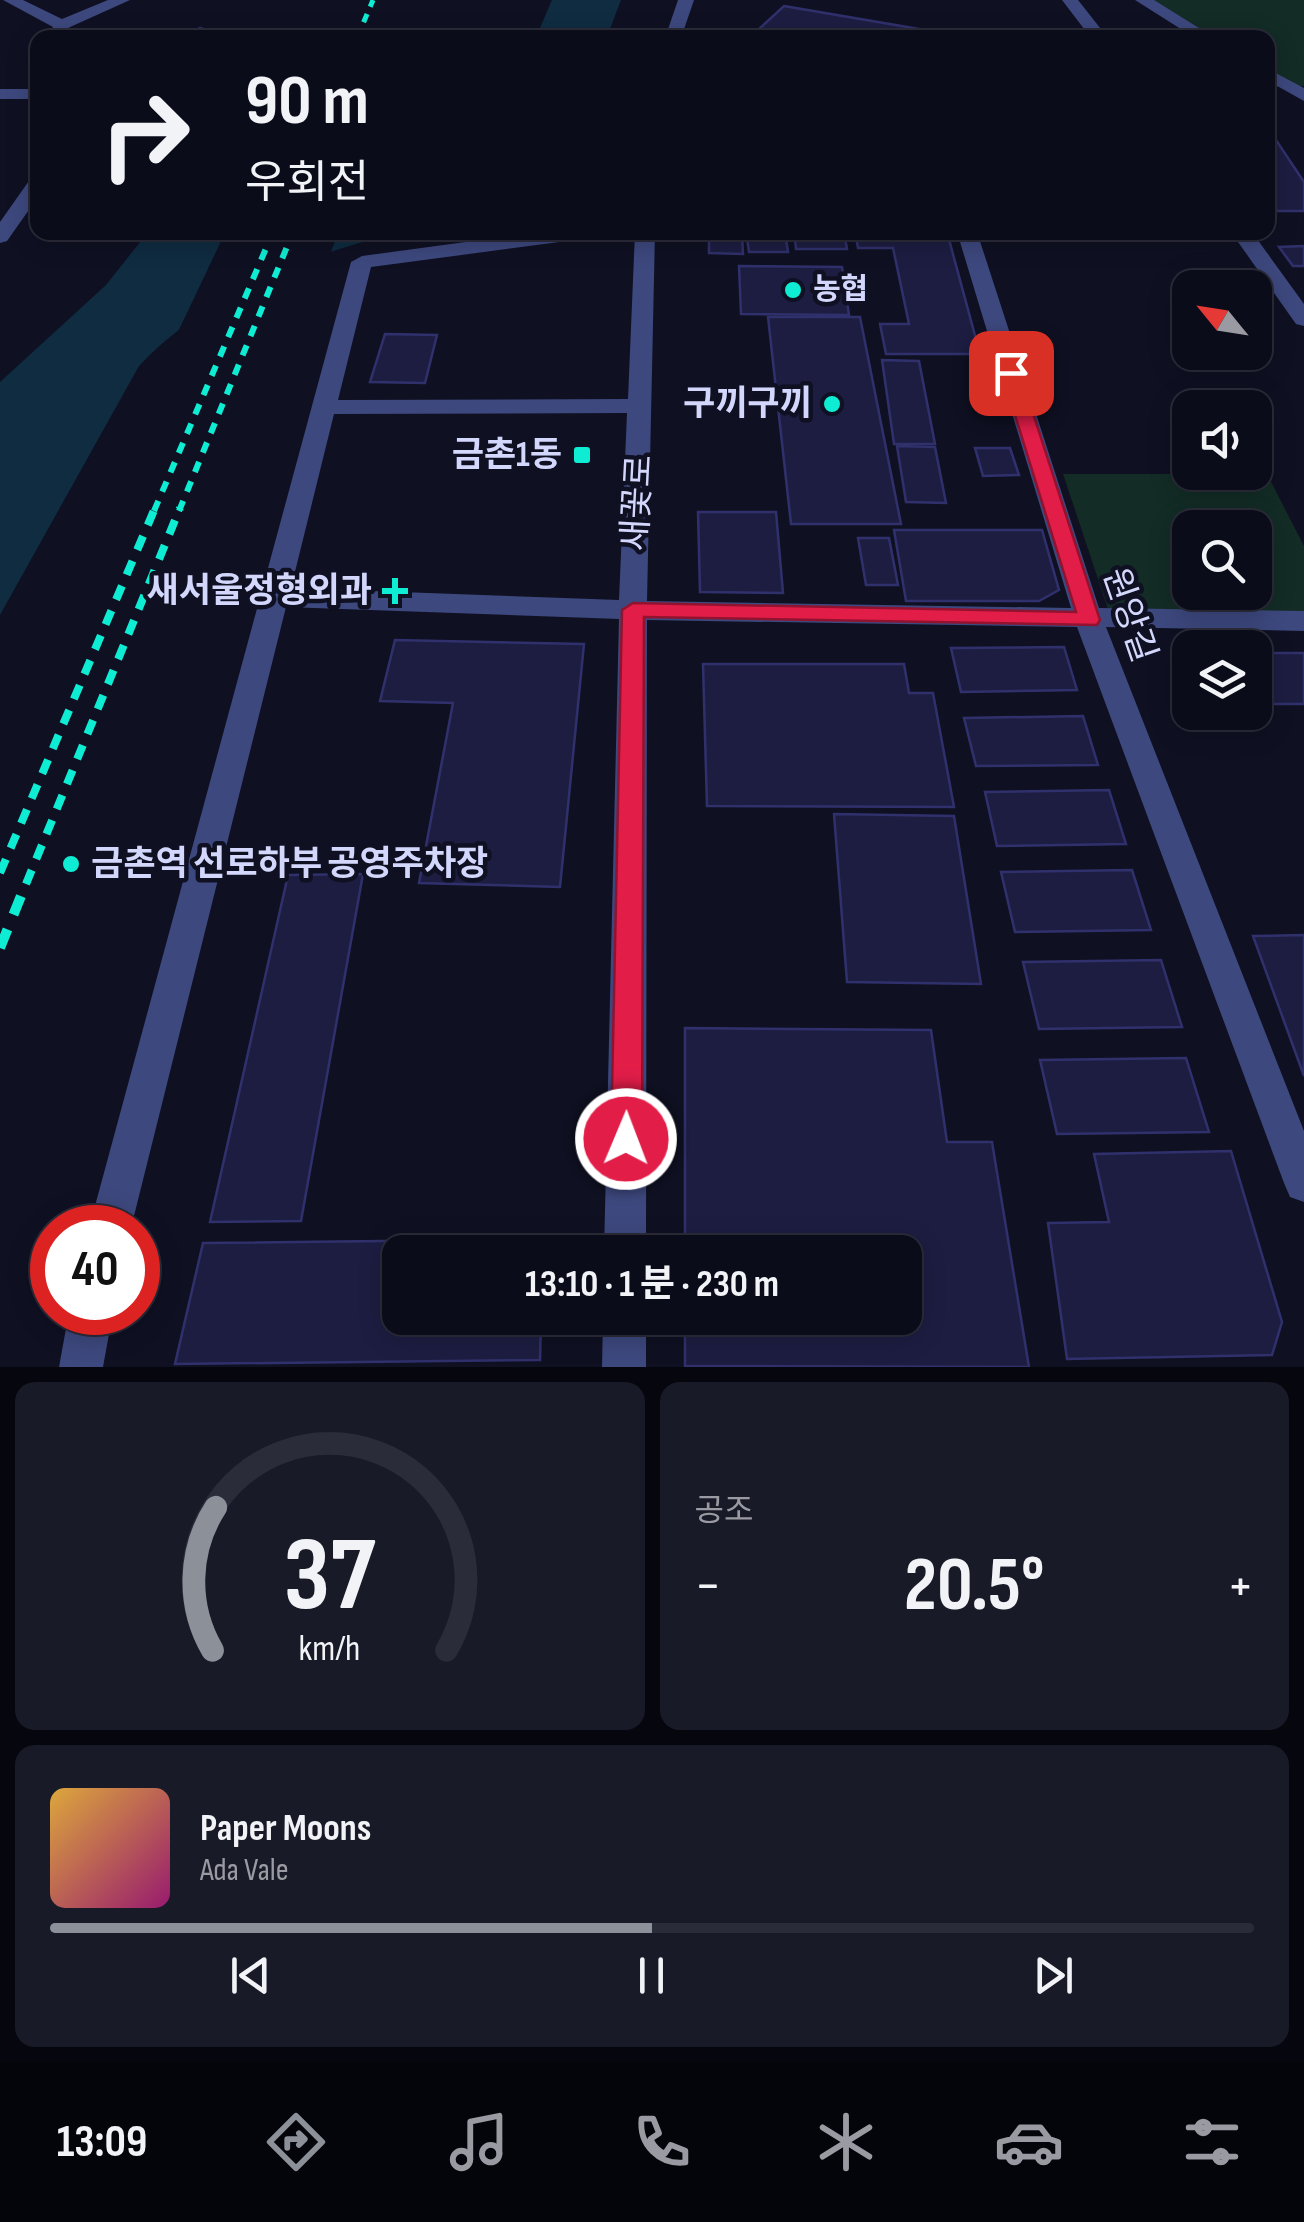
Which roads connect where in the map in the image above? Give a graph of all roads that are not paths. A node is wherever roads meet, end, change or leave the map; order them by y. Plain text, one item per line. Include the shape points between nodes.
1 (11, 0) edge
2 (122, 0) edge
3 (686, 0) edge
4 (1070, 0) edge
5 (1143, 0) edge
6 (57, 30) edge
7 (61, 30) edge
8 (677, 30) edge
9 (1094, 30) edge
10 (1194, 30) edge
11 (1275, 79) edge
12 (30, 88) edge
13 (0, 94) edge
14 (1304, 99) edge
15 (1275, 101) edge
16 (30, 194) edge
17 (0, 238) edge
18 (529, 240) edge
19 (645, 240) edge
20 (970, 240) edge
21 (1247, 240) edge
22 (1304, 319) edge
23 (326, 406) junction
24 (642, 406) junction
25 (275, 597) junction
26 (633, 610) junction
27 (1089, 620) junction
28 (1304, 621) edge
29 (1304, 1183) edge
30 (116, 1205) edge
31 (625, 1235) edge
32 (87, 1335) edge
33 (624, 1335) edge
34 (81, 1367) edge
35 (624, 1367) edge

1 - 6 street
2 - 7 street
3 - 8 street
4 - 9 street
5 - 10 street
11 - 14 street
12 - 13 street
14 - 15 street
16 - 17 street
18 - 23 street via 362,262
19 - 24 street, 새꽃로
20 - 27 street, 원앙길
21 - 22 street
23 - 24 street
23 - 25 street
24 - 26 street, 새꽃로
25 - 26 street
25 - 30 street
26 - 27 street
26 - 31 street, 새꽃로
27 - 28 street
27 - 29 street, 원앙길
32 - 34 street
33 - 35 street

